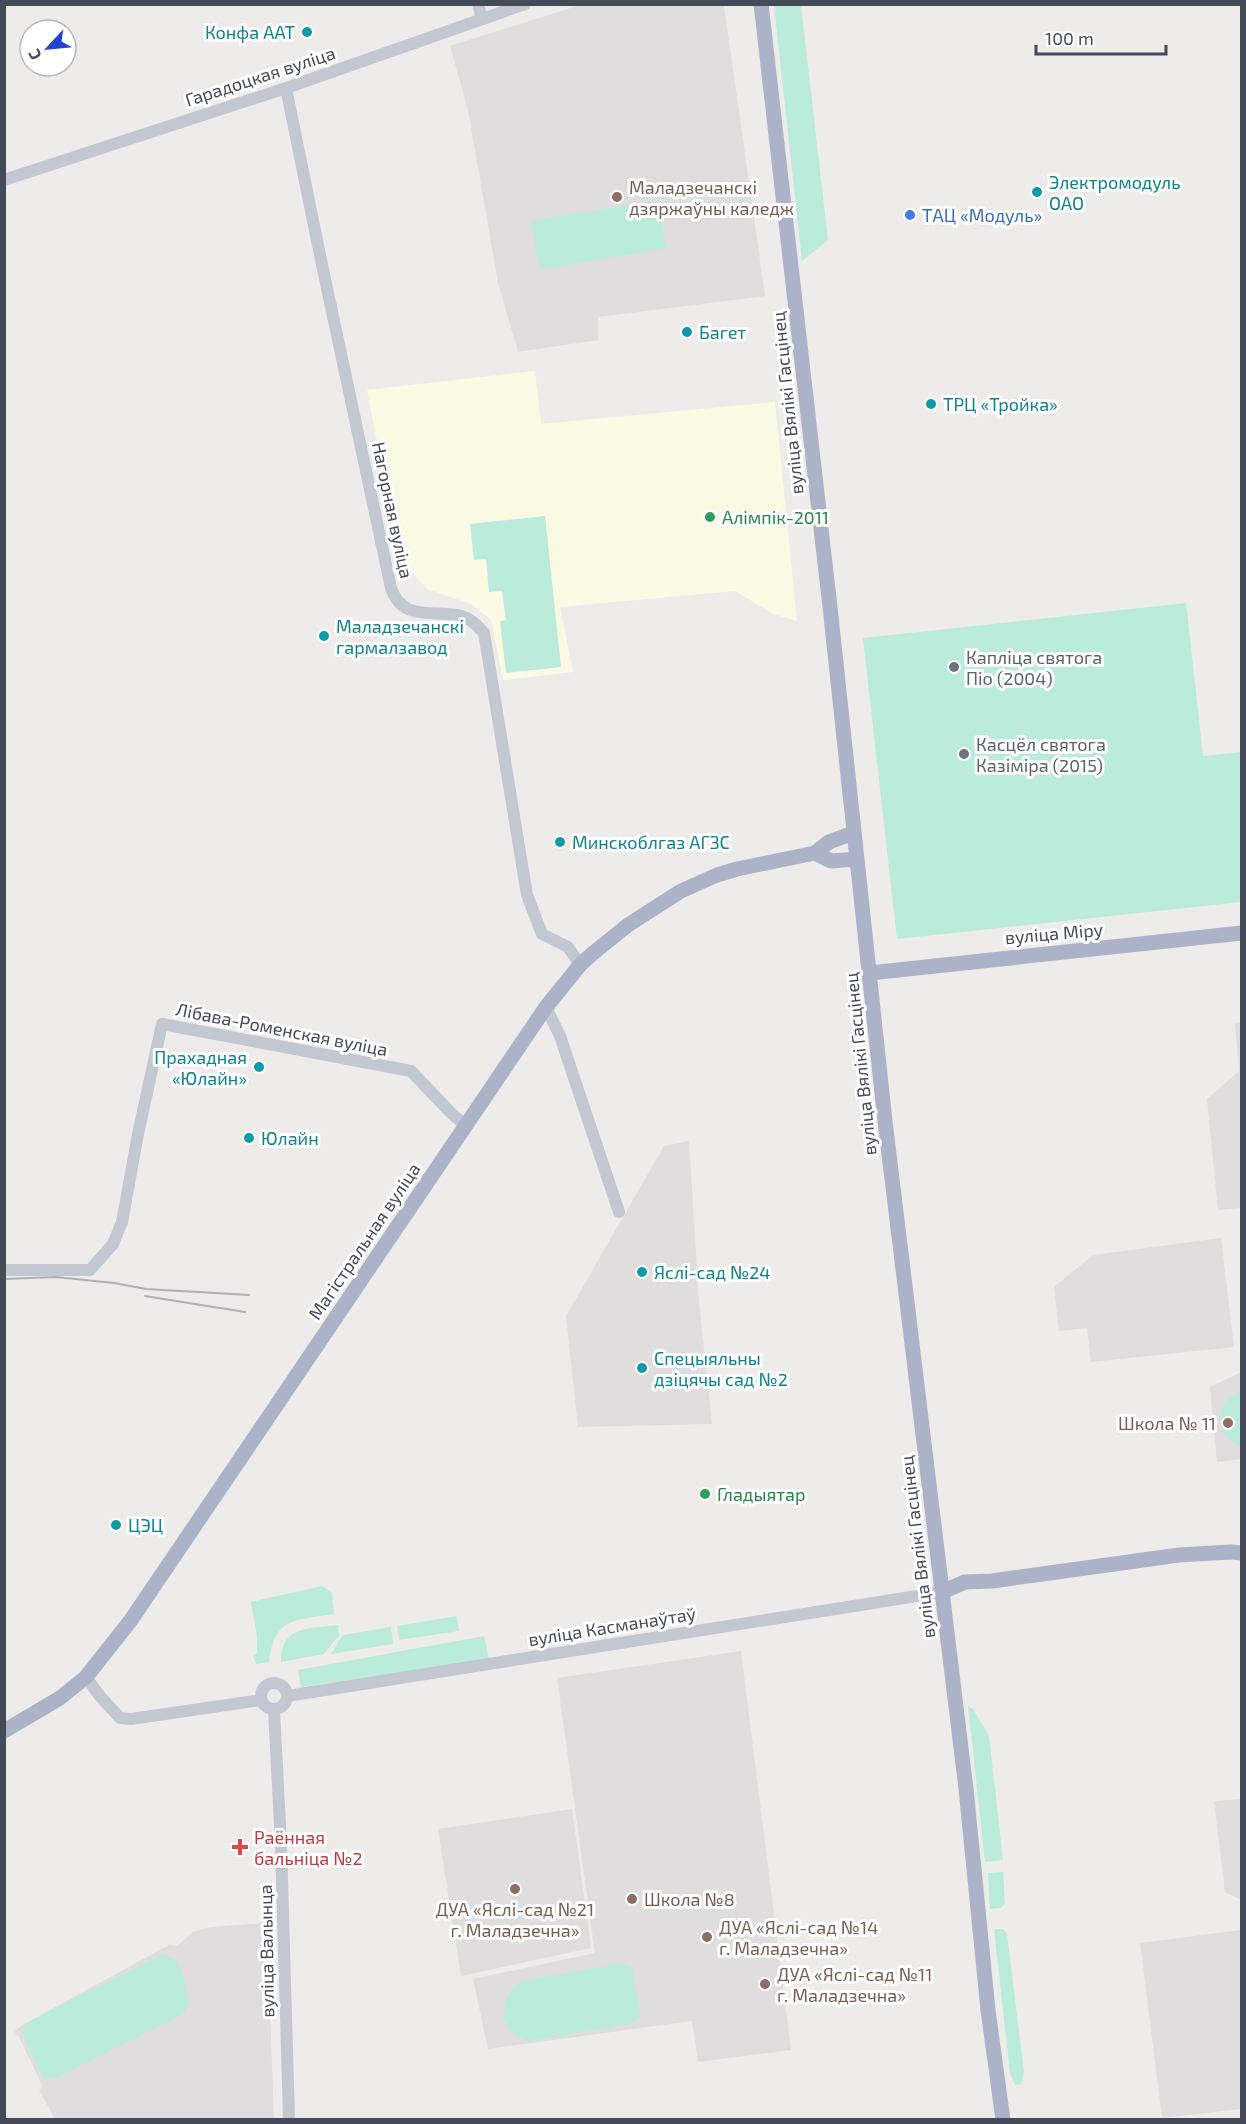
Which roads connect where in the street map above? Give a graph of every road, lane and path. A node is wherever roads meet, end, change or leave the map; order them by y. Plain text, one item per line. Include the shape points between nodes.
1 (478, 4) edge
2 (525, 4) edge
3 (761, 4) edge
4 (482, 19) junction
5 (286, 88) junction
6 (4, 180) edge
7 (853, 833) junction
8 (815, 853) junction
9 (856, 859) junction
10 (1242, 933) edge
11 (580, 965) junction
12 (870, 973) junction
13 (546, 1007) junction
14 (466, 1126) junction
15 (619, 1212) dead end
16 (4, 1270) edge
17 (1242, 1553) edge
18 (942, 1592) junction
19 (86, 1677) junction
20 (287, 1696) junction
21 (261, 1700) junction
22 (274, 1710) junction
23 (4, 1731) edge
24 (289, 2120) edge
25 (1003, 2120) edge

1 - 4 street
2 - 4 street, Гарадоцкая вуліца
3 - 7 main road, вуліца Вялікі Гасцінец
4 - 5 street, Гарадоцкая вуліца
5 - 6 street, Гарадоцкая вуліца
5 - 11 street, Нагорная вуліца via 391,588 408,609 462,616 484,633 526,895 542,934 568,947
7 - 8 main road via 829,842
7 - 9 main road, вуліца Вялікі Гасцінец
8 - 9 main road via 831,861
8 - 11 main road, Магістральная вуліца via 737,869 681,891 628,925
9 - 12 main road, вуліца Вялікі Гасцінец
10 - 12 main road, вуліца Міру
11 - 13 main road, Магістральная вуліца
12 - 18 main road, вуліца Вялікі Гасцінец
13 - 14 main road, Магістральная вуліца
13 - 15 street via 560,1036
14 - 16 street, Лібава-Роменская вуліца via 411,1071 162,1024 122,1222 113,1244 90,1270
14 - 19 main road, Магістральная вуліца via 131,1620
17 - 18 main road via 1190,1554 992,1581 966,1590
18 - 20 street, вуліца Касманаўтаў
18 - 25 main road, вуліца Вялікі Гасцінец
19 - 21 street via 120,1718
19 - 23 main road, Магістральная вуліца via 60,1698
20 - 21 street via 282,1686 273,1683 263,1689
20 - 22 street via 284,1706
21 - 22 street
22 - 24 street, вуліца Валынца

